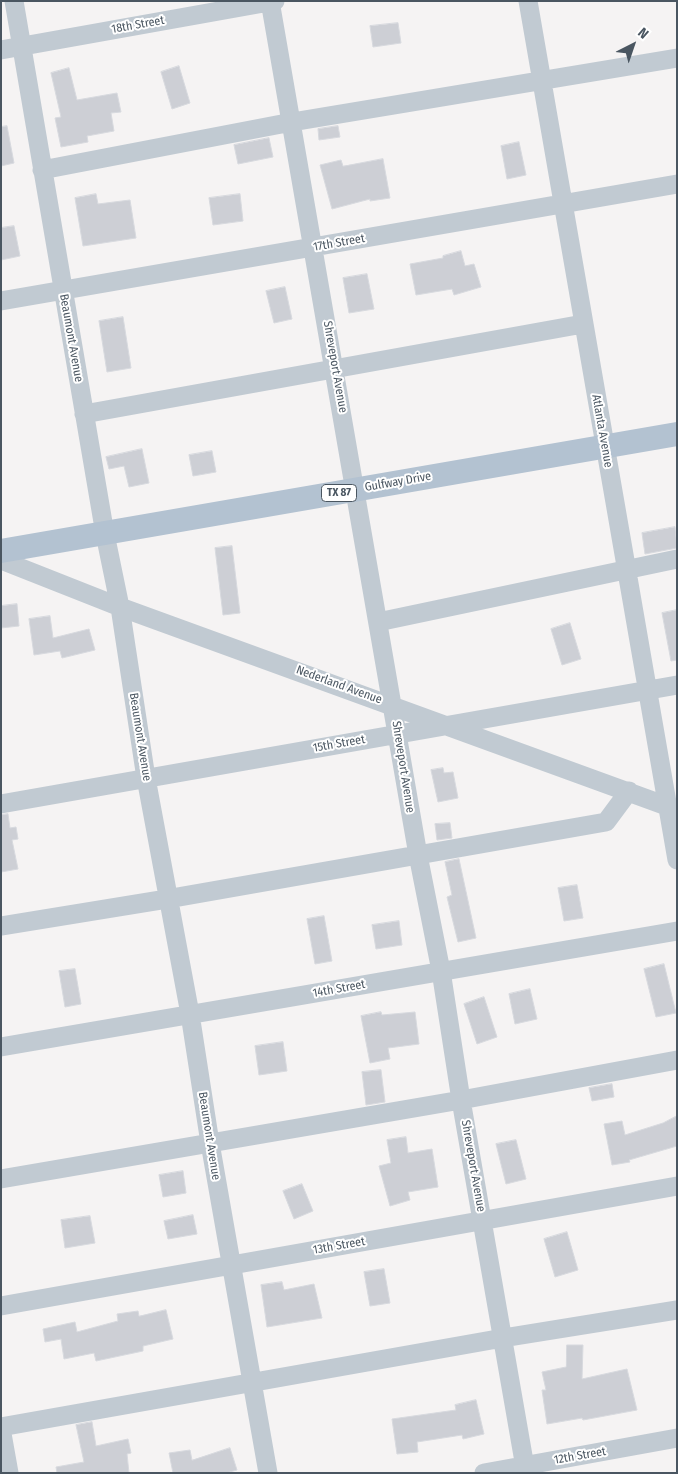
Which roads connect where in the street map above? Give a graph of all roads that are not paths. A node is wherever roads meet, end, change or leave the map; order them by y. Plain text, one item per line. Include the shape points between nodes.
1 (14, 1) edge
2 (274, 1) edge
3 (528, 1) edge
4 (270, 2) edge
5 (22, 46) junction
6 (1, 50) edge
7 (677, 58) edge
8 (541, 80) junction
9 (292, 122) junction
10 (42, 170) junction
11 (677, 184) edge
12 (562, 204) junction
13 (314, 248) junction
14 (63, 291) junction
15 (1, 301) edge
16 (583, 324) junction
17 (335, 368) junction
18 (84, 414) junction
19 (677, 434) edge
20 (604, 446) junction
21 (356, 490) junction
22 (105, 534) junction
23 (1, 551) edge
24 (677, 559) edge
25 (1, 560) edge
26 (626, 568) junction
27 (120, 607) junction
28 (378, 622) junction
29 (677, 685) edge
30 (648, 690) junction
31 (394, 705) junction
32 (445, 724) junction
33 (397, 734) junction
34 (146, 778) junction
35 (629, 790) junction
36 (1, 804) edge
37 (672, 807) edge
38 (418, 855) junction
39 (677, 860) edge
40 (167, 899) junction
41 (1, 926) edge
42 (677, 930) edge
43 (441, 971) junction
44 (190, 1014) junction
45 (1, 1047) edge
46 (677, 1060) edge
47 (461, 1100) junction
48 (210, 1143) junction
49 (1, 1179) edge
50 (677, 1186) edge
51 (483, 1220) junction
52 (232, 1266) junction
53 (1, 1306) edge
54 (677, 1310) edge
55 (503, 1338) junction
56 (252, 1383) junction
57 (1, 1428) edge
58 (677, 1438) edge
59 (526, 1469) edge
60 (9, 1473) edge
61 (268, 1473) edge
62 (484, 1473) edge

1 - 5 street, Beaumont Avenue
2 - 4 street, 18th Street
3 - 8 street, Atlanta Avenue
4 - 5 street, 18th Street
4 - 9 street, Shreveport Avenue
5 - 6 street, 18th Street
5 - 10 street, Beaumont Avenue
7 - 8 street
8 - 9 street
8 - 12 street, Atlanta Avenue
9 - 10 street
9 - 13 street, Shreveport Avenue
10 - 14 street, Beaumont Avenue
11 - 12 street, 17th Street
12 - 13 street, 17th Street
12 - 16 street, Atlanta Avenue
13 - 14 street, 17th Street
13 - 17 street, Shreveport Avenue
14 - 15 street, 17th Street
14 - 18 street, Beaumont Avenue
16 - 17 street
16 - 20 street, Atlanta Avenue
17 - 18 street
17 - 21 street, Shreveport Avenue
18 - 22 street, Beaumont Avenue
19 - 20 main road, Gulfway Drive / TX 87
20 - 21 main road, Gulfway Drive / TX 87
20 - 26 street, Atlanta Avenue
21 - 22 main road, Gulfway Drive / TX 87
21 - 28 street, Shreveport Avenue
22 - 23 main road, Gulfway Drive / TX 87
22 - 27 street, Beaumont Avenue
24 - 26 street
25 - 27 street, Nederland Avenue
26 - 28 street
26 - 30 street, Atlanta Avenue
27 - 31 street, Nederland Avenue
27 - 34 street, Beaumont Avenue
28 - 31 street, Shreveport Avenue
29 - 30 street, 15th Street
30 - 32 street, 15th Street
30 - 37 street, Atlanta Avenue
31 - 32 street, Nederland Avenue
31 - 33 street, Shreveport Avenue
32 - 33 street, 15th Street
32 - 35 street, Nederland Avenue
33 - 34 street, 15th Street
33 - 38 street, Shreveport Avenue
34 - 36 street, 15th Street
34 - 40 street, Beaumont Avenue
35 - 37 street, Nederland Avenue
35 - 38 street via 606,822
37 - 39 street, Atlanta Avenue
38 - 40 street
38 - 43 street, Shreveport Avenue
40 - 41 street
40 - 44 street, Beaumont Avenue
42 - 43 street, 14th Street
43 - 44 street, 14th Street
43 - 47 street, Shreveport Avenue
44 - 45 street, 14th Street
44 - 48 street, Beaumont Avenue
46 - 47 street
47 - 48 street
47 - 51 street, Shreveport Avenue
48 - 49 street
48 - 52 street, Beaumont Avenue
50 - 51 street, 13th Street
51 - 52 street, 13th Street
51 - 55 street, Shreveport Avenue
52 - 53 street, 13th Street
52 - 56 street, Beaumont Avenue
54 - 55 street
55 - 56 street
55 - 59 street, Shreveport Avenue
56 - 57 street
56 - 61 street, Beaumont Avenue
57 - 60 street
58 - 59 street, 12th Street
59 - 62 street, 12th Street

